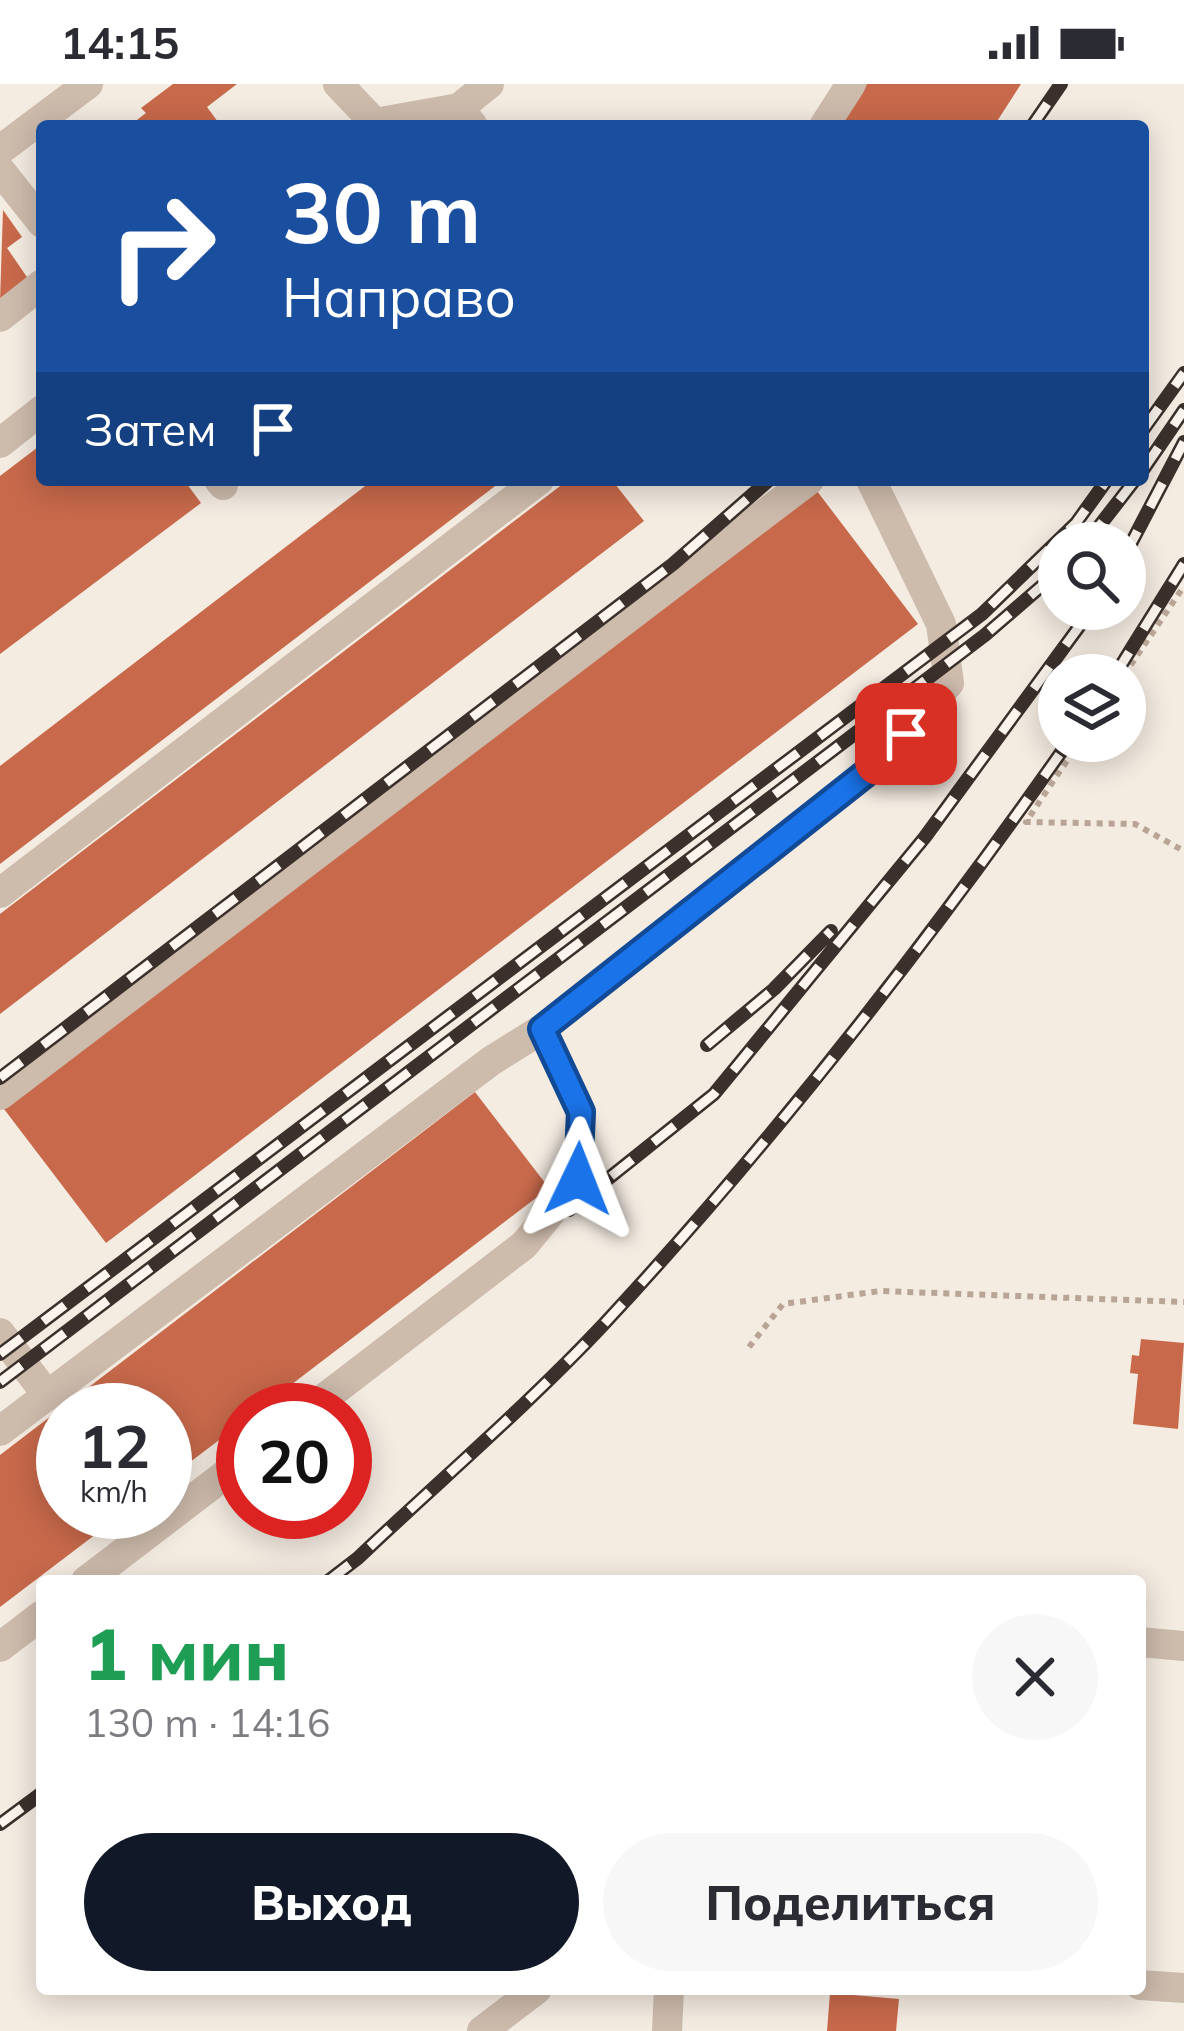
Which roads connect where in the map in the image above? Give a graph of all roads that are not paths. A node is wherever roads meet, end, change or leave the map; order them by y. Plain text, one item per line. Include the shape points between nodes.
1 (88, 84) edge
2 (338, 84) edge
3 (489, 84) edge
4 (851, 84) edge
5 (466, 117) edge
6 (40, 120) edge
7 (372, 120) edge
8 (420, 120) edge
9 (828, 120) edge
10 (36, 123) edge
11 (0, 150) edge
12 (0, 170) edge
13 (36, 215) edge
14 (36, 289) edge
15 (0, 317) edge
16 (36, 415) edge
17 (0, 442) edge
18 (531, 486) edge
19 (801, 486) edge
20 (874, 486) edge
21 (0, 893) edge
22 (542, 1029) junction
23 (0, 1096) edge
24 (0, 1333) edge
25 (38, 1383) edge
26 (63, 1383) edge
27 (344, 1383) edge
28 (36, 1403) edge
29 (0, 1431) edge
30 (216, 1481) edge
31 (94, 1575) edge
32 (36, 1620) edge
33 (1146, 1643) edge
34 (1184, 1646) edge
35 (0, 1647) edge
36 (1146, 1985) edge
37 (1184, 1988) edge
38 (529, 1995) edge
39 (669, 1995) edge
40 (482, 2031) edge
41 (667, 2031) edge

1 - 6 street
2 - 7 street
3 - 5 street
4 - 9 street
5 - 8 street
10 - 11 street
12 - 13 street
14 - 15 street
16 - 17 street
18 - 21 street
19 - 23 street
20 - 22 street via 941,624 949,682 884,759
22 - 26 street
22 - 27 street via 581,1112 578,1179 524,1245
24 - 25 street
28 - 29 street
30 - 31 street
32 - 35 street
33 - 34 street
36 - 37 street
38 - 40 street
39 - 41 street

